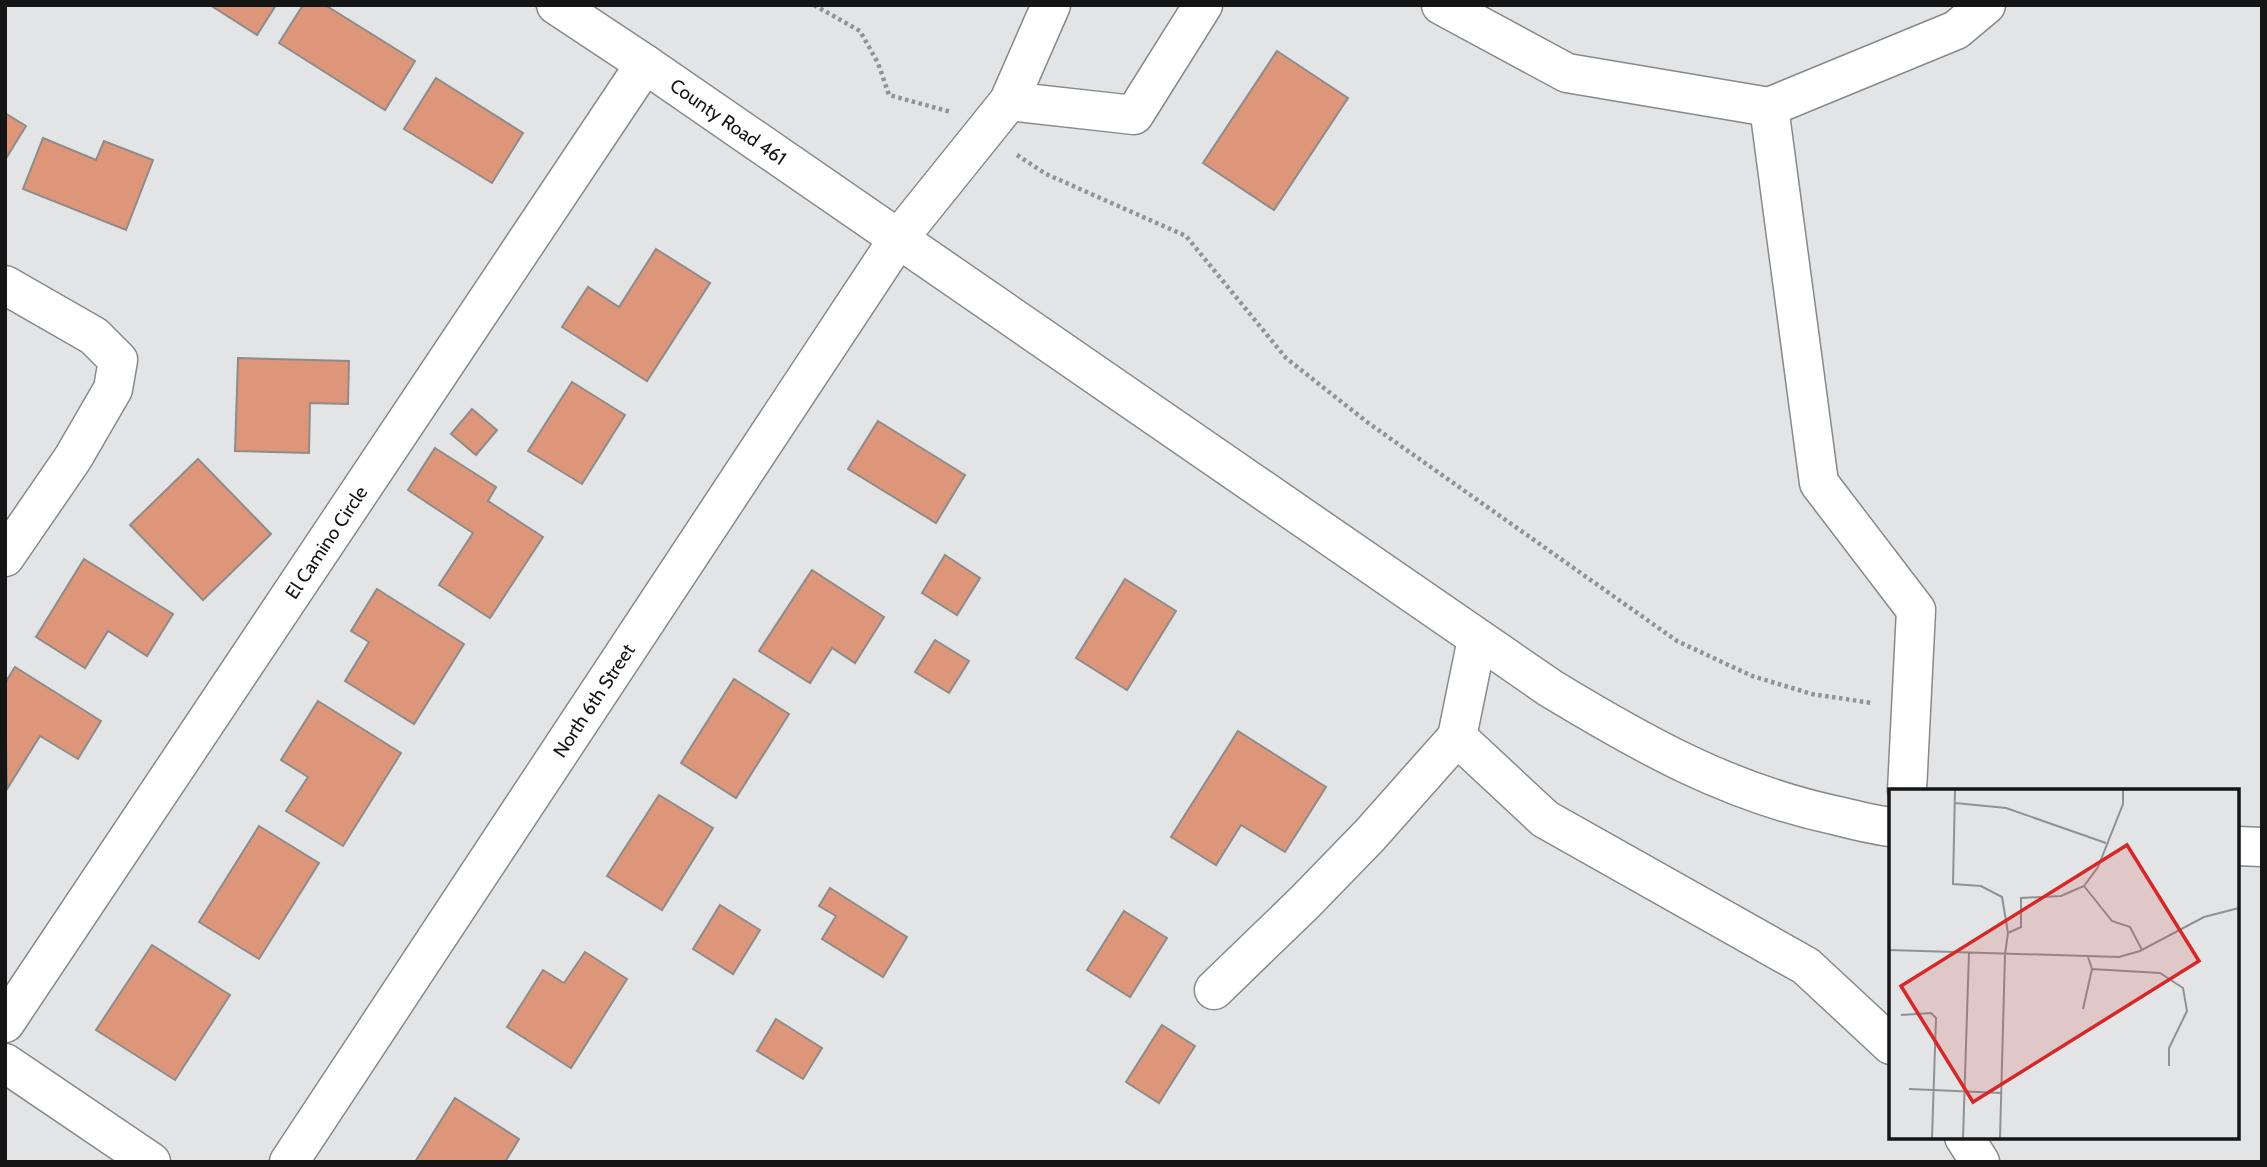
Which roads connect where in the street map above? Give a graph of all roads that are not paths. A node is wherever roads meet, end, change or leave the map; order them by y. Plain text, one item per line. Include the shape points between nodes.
1 (556, 5) edge
2 (1051, 5) edge
3 (1203, 5) edge
4 (1441, 5) edge
5 (1986, 5) edge
6 (645, 64) junction
7 (1009, 101) junction
8 (1769, 107) junction
9 (898, 239) junction
10 (5, 285) edge
11 (5, 557) edge
12 (1477, 639) junction
13 (1457, 737) junction
14 (1907, 789) edge
15 (1889, 827) edge
16 (2239, 846) edge
17 (2262, 847) edge
18 (1214, 990) dead end
19 (5, 1023) edge
20 (1889, 1043) edge
21 (5, 1063) edge
22 (1965, 1139) edge
23 (151, 1162) edge
24 (289, 1162) edge
25 (1980, 1162) edge

1 - 6 main road, County Road 461
2 - 7 main road, North 6th Street
3 - 7 main road via 1134,115
4 - 8 main road via 1567,73
5 - 8 main road via 1956,30
6 - 9 main road, County Road 461
6 - 19 main road, El Camino Circle
7 - 9 main road, North 6th Street
8 - 14 main road via 1819,483 1916,610
9 - 12 main road, County Road 461
9 - 24 main road, North 6th Street
10 - 11 main road via 94,336 118,360 113,389 73,458
12 - 13 main road
12 - 15 main road, County Road 461 via 1605,721 1708,776 1767,798
13 - 18 main road via 1315,893
13 - 20 main road via 1545,819 1806,967
16 - 17 main road
21 - 23 main road
22 - 25 main road

